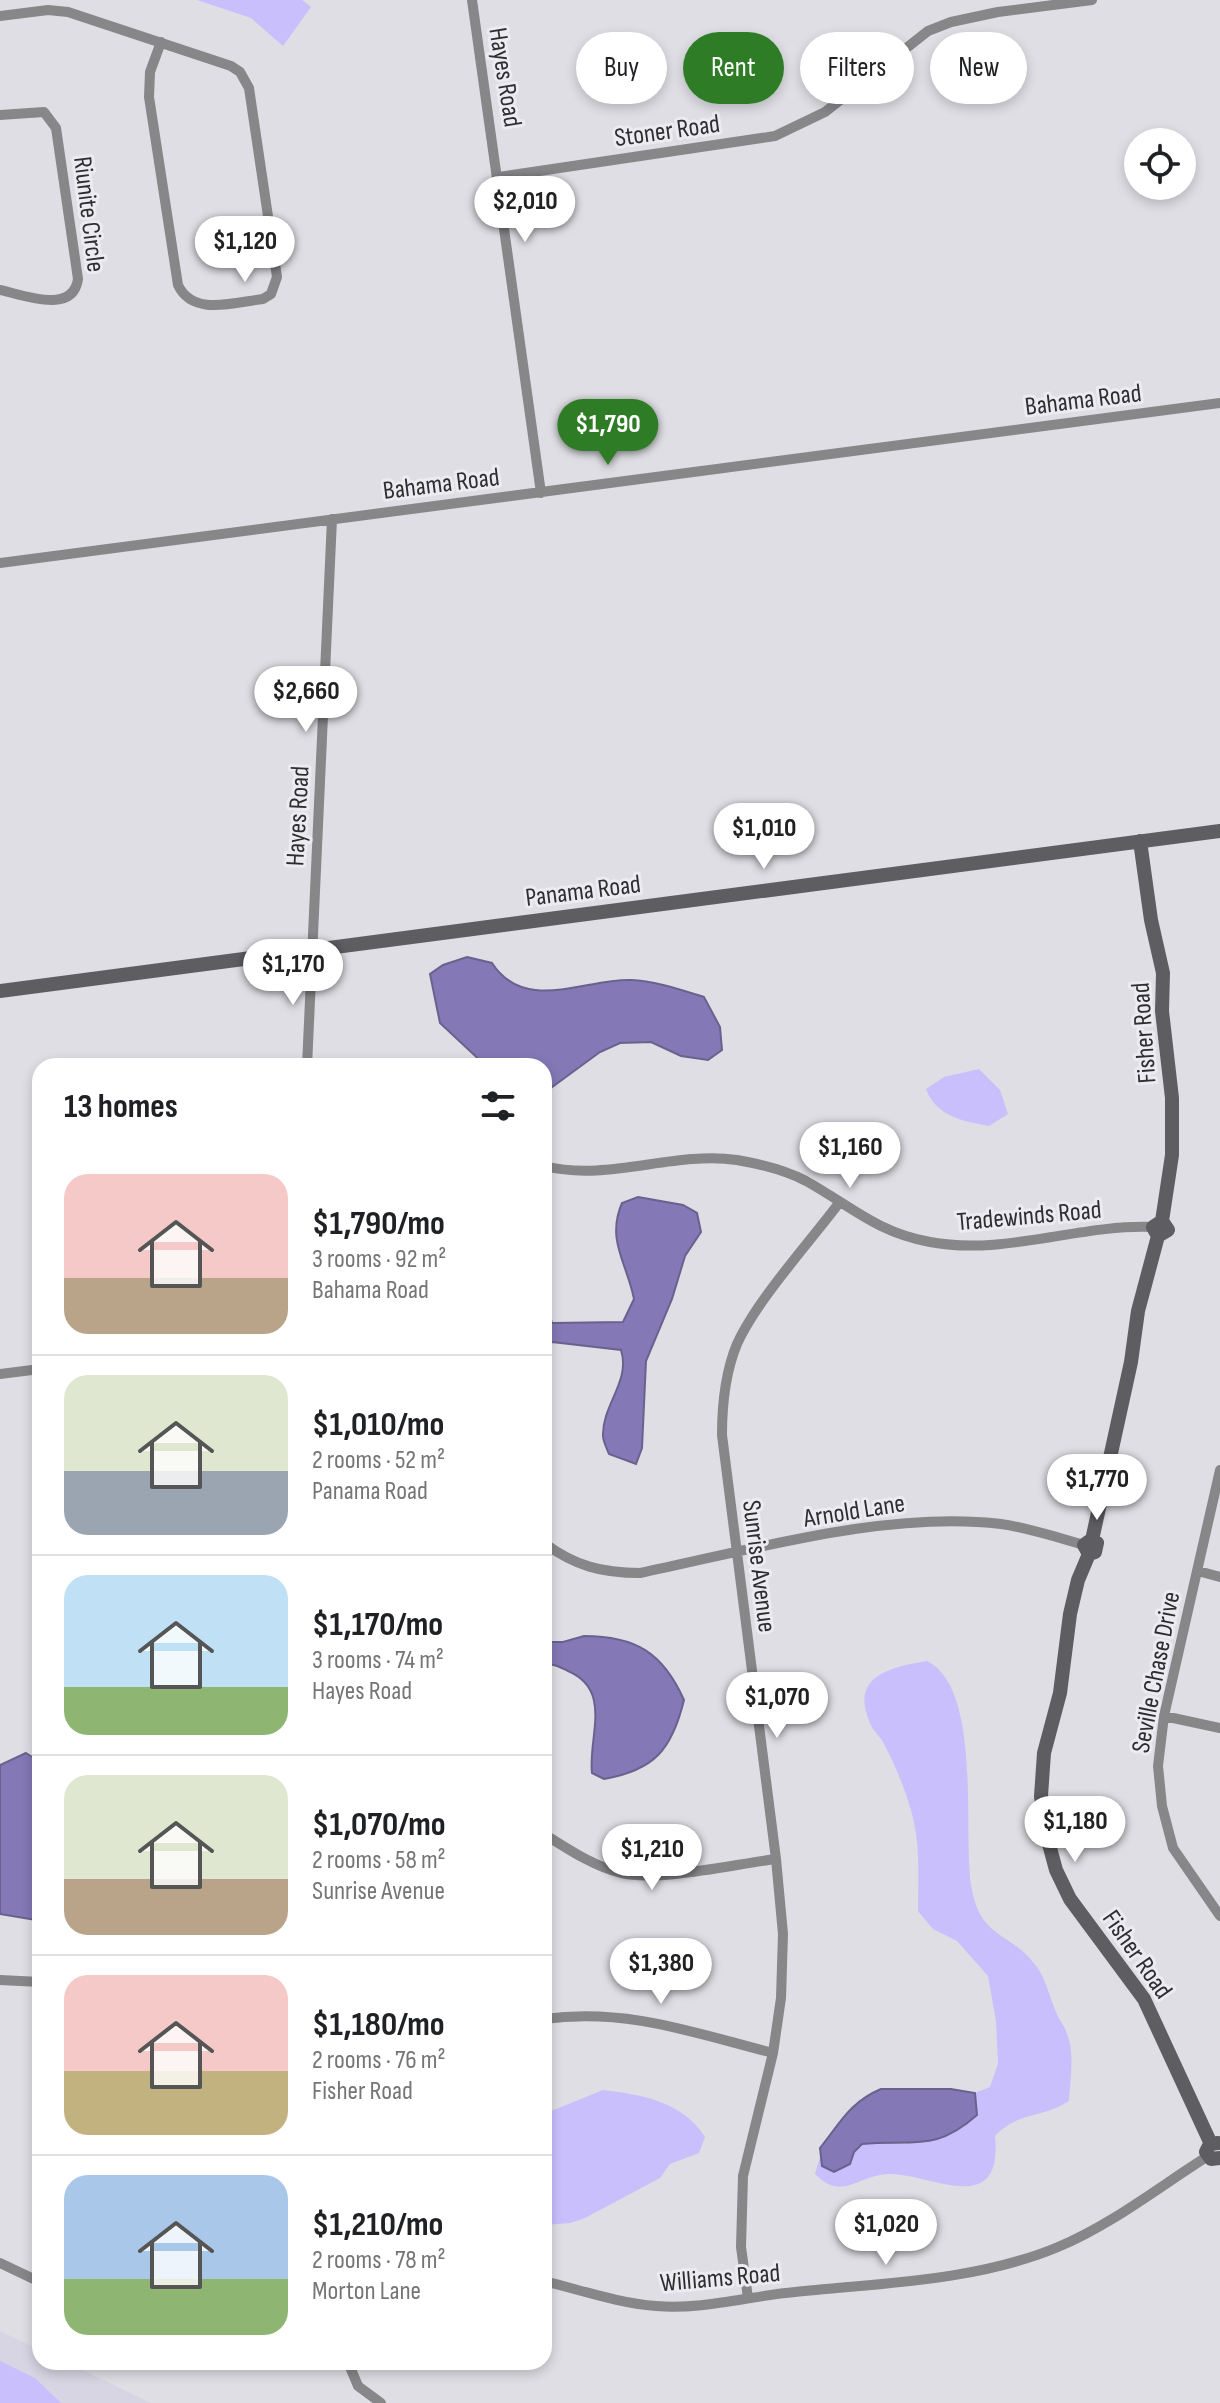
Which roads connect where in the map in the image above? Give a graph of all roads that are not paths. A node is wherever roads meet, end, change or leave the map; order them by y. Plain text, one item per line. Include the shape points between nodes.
1 (472, 0) edge
2 (1092, 0) edge
3 (0, 16) edge
4 (161, 42) junction
5 (0, 115) edge
6 (499, 177) junction
7 (0, 290) edge
8 (1220, 403) edge
9 (541, 493) junction
10 (332, 519) junction
11 (0, 563) edge
12 (1220, 831) edge
13 (1140, 841) junction
14 (313, 949) junction
15 (0, 991) edge
16 (307, 1058) edge
17 (552, 1167) edge
18 (839, 1203) junction
19 (1158, 1228) junction
20 (32, 1370) edge
21 (0, 1374) edge
22 (1220, 1470) edge
23 (1088, 1546) junction
24 (552, 1549) edge
25 (736, 1553) junction
26 (1198, 1571) junction
27 (1220, 1577) edge
28 (1164, 1716) junction
29 (1220, 1728) edge
30 (552, 1839) edge
31 (776, 1859) junction
32 (1220, 1916) edge
33 (0, 1980) edge
34 (32, 1982) edge
35 (552, 2018) edge
36 (773, 2053) junction
37 (1216, 2153) edge
38 (0, 2263) edge
39 (32, 2275) edge
40 (552, 2283) edge
41 (748, 2298) junction
42 (351, 2370) edge
43 (381, 2403) edge

1 - 6 street, Hayes Road
2 - 6 street, Stoner Road via 998,12 928,31 825,112 775,136
3 - 4 street via 68,12
4 - 4 street via 231,66 245,80 277,277 263,299 205,305 186,298 178,285 149,97 150,72
5 - 7 street, Riunite Circle via 44,112 56,128 78,279 67,299
6 - 9 street, Hayes Road
8 - 9 street, Bahama Road
9 - 10 street, Bahama Road
10 - 11 street, Bahama Road
10 - 14 street, Hayes Road
12 - 13 street, Panama Road
13 - 14 street, Panama Road
13 - 19 street, Fisher Road via 1163,973 1172,1098 1172,1155
14 - 15 street, Panama Road
14 - 16 street, Hayes Road
17 - 18 street, Tradewinds Road via 619,1170 733,1160 805,1181
18 - 19 street, Tradewinds Road via 886,1230 959,1245
18 - 25 street, Sunrise Avenue via 753,1316 727,1375 722,1435
19 - 23 street, Fisher Road
20 - 21 street
22 - 26 street, Seville Chase Drive
23 - 25 street, Arnold Lane via 1000,1524 927,1521
23 - 37 street, Fisher Road via 1044,1753 1041,1796 1046,1833 1070,1899 1144,1999
24 - 25 street, Arnold Lane via 585,1567 614,1573 640,1573
25 - 31 street, Sunrise Avenue
26 - 27 street
26 - 28 street, Seville Chase Drive
28 - 29 street
28 - 32 street, Seville Chase Drive via 1158,1766 1173,1848
30 - 31 street via 623,1874
31 - 36 street, Sunrise Avenue via 783,1934
33 - 34 street
35 - 36 street via 625,2016
36 - 41 street, Sunrise Avenue via 743,2176 741,2247
37 - 41 street, Williams Road via 1054,2249 920,2280
38 - 39 street
40 - 41 street, Williams Road via 657,2306
42 - 43 street via 358,2386

